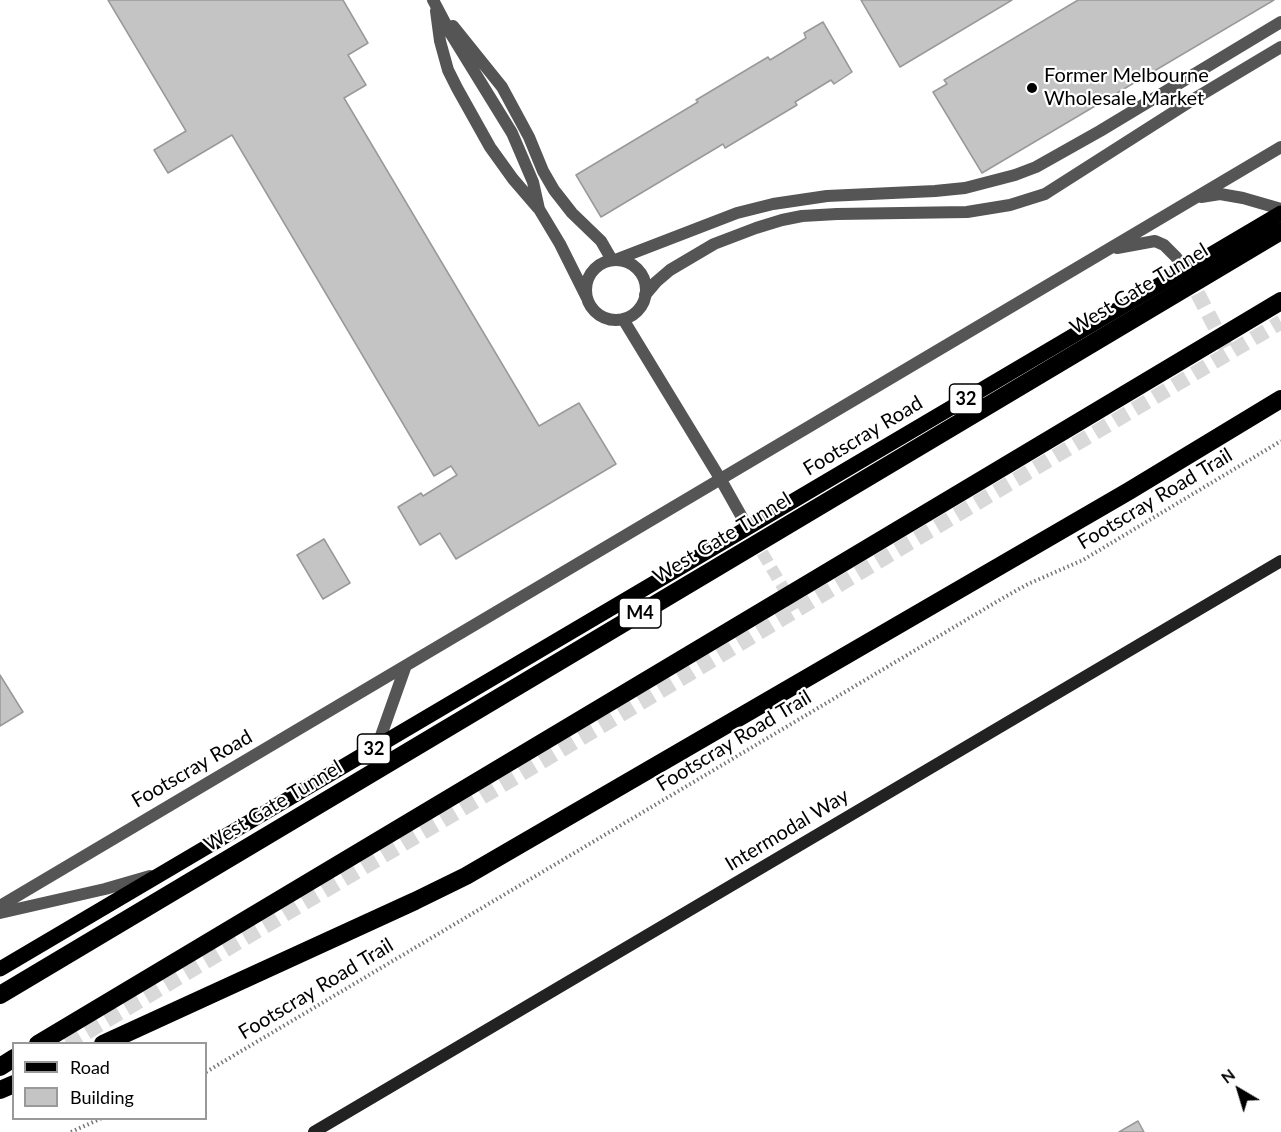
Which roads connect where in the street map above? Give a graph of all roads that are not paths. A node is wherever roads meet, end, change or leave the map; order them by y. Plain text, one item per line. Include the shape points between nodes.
1 (437, 1) edge
2 (1281, 22) edge
3 (1281, 47) edge
4 (1281, 147) edge
5 (1189, 201) junction
6 (539, 209) junction
7 (1281, 211) edge
8 (1281, 231) edge
9 (1099, 254) junction
10 (614, 260) junction
11 (1185, 270) junction
12 (645, 295) junction
13 (587, 298) junction
14 (1281, 301) edge
15 (623, 319) junction
16 (1281, 399) edge
17 (721, 480) junction
18 (748, 528) junction
19 (1281, 561) edge
20 (405, 668) junction
21 (377, 747) junction
22 (165, 871) junction
23 (0, 906) edge
24 (0, 912) edge
25 (0, 969) edge
26 (0, 995) edge
27 (41, 1042) edge
28 (107, 1042) edge
29 (314, 1132) edge

1 - 6 street via 451,34 512,133 533,182
1 - 6 street via 440,40 448,70 490,147
1 - 10 street via 502,87 561,200
2 - 10 street via 1091,136 1015,175 965,188 827,196 773,204 737,213
3 - 12 street via 1045,194 967,212 837,214 782,220 714,244 670,270
4 - 5 street, Footscray Road
5 - 7 street, Footscray Road via 1220,194
5 - 9 street, Footscray Road
6 - 13 street
7 - 11 main road, Footscray Road / 32
8 - 26 highway, West Gate Tunnel / M4
9 - 11 street, Footscray Road via 1155,241 1164,245
9 - 17 street, Footscray Road
10 - 12 street via 639,270
10 - 13 street via 591,272 585,289
11 - 18 main road, Footscray Road / 32
12 - 15 street via 636,311
13 - 15 street via 597,313
14 - 27 highway
15 - 17 street
16 - 28 highway via 466,876
17 - 18 street
17 - 20 street, Footscray Road
18 - 21 main road, Footscray Road / 32
19 - 29 street, Intermodal Way
20 - 21 street
20 - 23 street, Footscray Road
21 - 22 main road, Footscray Road / 32
22 - 24 street, Footscray Road
22 - 25 main road, Footscray Road / 32

